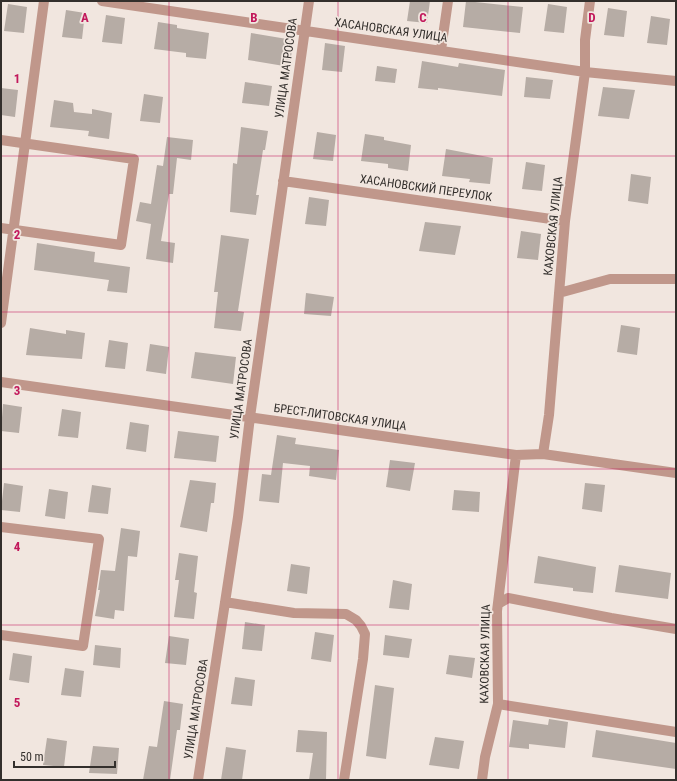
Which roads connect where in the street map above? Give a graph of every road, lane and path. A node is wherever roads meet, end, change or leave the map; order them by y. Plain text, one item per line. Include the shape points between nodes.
1 (44, 1) edge
2 (102, 1) edge
3 (308, 1) edge
4 (448, 1) edge
5 (590, 1) edge
6 (130, 4) edge
7 (305, 30) junction
8 (441, 50) junction
9 (585, 72) junction
10 (676, 81) edge
11 (1, 140) edge
12 (25, 144) junction
13 (283, 181) junction
14 (565, 221) junction
15 (1, 228) edge
16 (14, 229) junction
17 (676, 279) edge
18 (559, 293) junction
19 (1, 323) edge
20 (1, 382) edge
21 (250, 417) junction
22 (543, 454) junction
23 (516, 455) junction
24 (676, 473) edge
25 (1, 527) edge
26 (225, 602) junction
27 (498, 604) junction
28 (676, 629) edge
29 (1, 635) edge
30 (498, 704) junction
31 (676, 732) edge
32 (198, 780) edge
33 (344, 780) edge
34 (482, 780) edge

1 - 12 street
2 - 6 street, ХАСАНОВСКАЯ УЛИЦА
3 - 7 street, УЛИЦА МАТРОСОВА
4 - 8 street
5 - 9 street, КАХОВСКАЯ УЛИЦА via 585,40
6 - 7 street, ХАСАНОВСКАЯ УЛИЦА
7 - 8 street, ХАСАНОВСКАЯ УЛИЦА
7 - 13 street, УЛИЦА МАТРОСОВА
8 - 9 street, ХАСАНОВСКАЯ УЛИЦА
9 - 10 street, ХАСАНОВСКАЯ УЛИЦА
9 - 14 street, КАХОВСКАЯ УЛИЦА
11 - 12 street
12 - 16 street
12 - 16 street via 134,159 121,245
13 - 14 street, ХАСАНОВСКИЙ ПЕРЕУЛОК
13 - 21 street, УЛИЦА МАТРОСОВА
14 - 18 street, КАХОВСКАЯ УЛИЦА
15 - 16 street
16 - 19 street
17 - 18 street via 610,279
18 - 22 street, КАХОВСКАЯ УЛИЦА via 549,415
20 - 21 street, БРЕСТ-ЛИТОВСКАЯ УЛИЦА
21 - 23 street, БРЕСТ-ЛИТОВСКАЯ УЛИЦА
21 - 26 street, УЛИЦА МАТРОСОВА
22 - 23 street, БРЕСТ-ЛИТОВСКАЯ УЛИЦА
22 - 24 street, БРЕСТ-ЛИТОВСКАЯ УЛИЦА
23 - 27 street, КАХОВСКАЯ УЛИЦА
25 - 29 street via 99,539 83,646
26 - 32 street, УЛИЦА МАТРОСОВА
26 - 33 street via 294,613 346,614 361,626 365,634 364,659
27 - 28 street via 508,598
27 - 30 street, КАХОВСКАЯ УЛИЦА
30 - 31 street
30 - 34 street, КАХОВСКАЯ УЛИЦА

